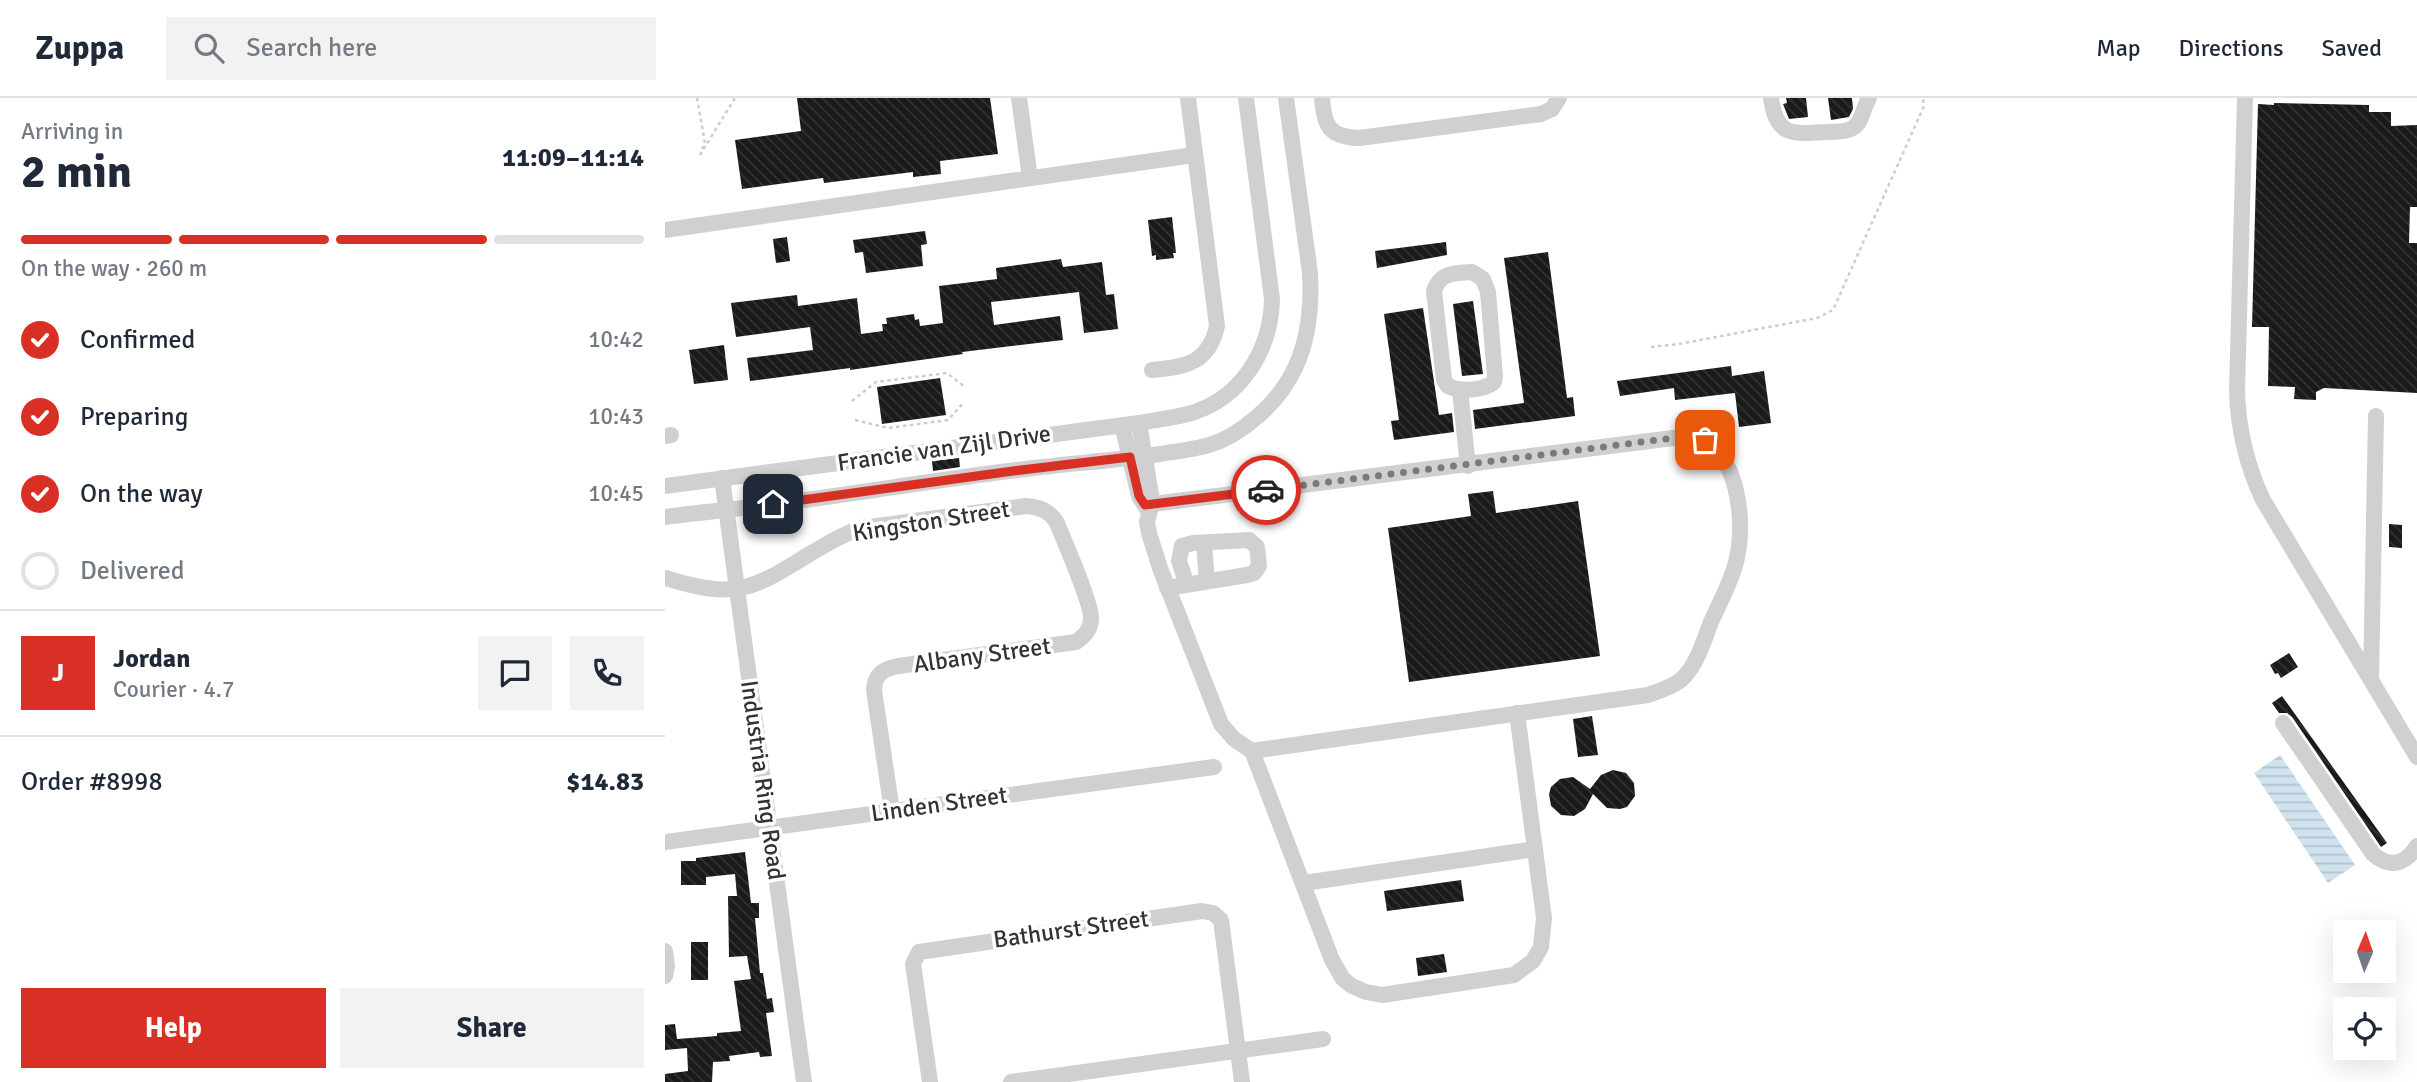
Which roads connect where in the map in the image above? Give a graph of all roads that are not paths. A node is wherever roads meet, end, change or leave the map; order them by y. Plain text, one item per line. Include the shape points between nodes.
1 (1019, 98) edge
2 (1188, 98) edge
3 (1246, 98) edge
4 (1286, 98) edge
5 (1322, 98) edge
6 (1559, 98) edge
7 (1771, 98) edge
8 (1869, 98) edge
9 (2245, 98) edge
10 (1194, 155) junction
11 (1030, 178) junction
12 (665, 230) edge
13 (1152, 370) dead end
14 (1460, 390) junction
15 (2376, 416) dead end
16 (1139, 422) junction
17 (1122, 425) junction
18 (912, 452) junction
19 (1137, 457) junction
20 (1468, 466) junction
21 (722, 478) junction
22 (916, 484) junction
23 (665, 486) edge
24 (1149, 507) junction
25 (726, 509) junction
26 (1043, 509) joint
27 (665, 517) edge
28 (1204, 543) junction
29 (665, 578) edge
30 (1207, 581) junction
31 (1187, 585) junction
32 (1167, 588) junction
33 (737, 589) junction
34 (2371, 678) junction
35 (1517, 713) junction
36 (2283, 723) dead end
37 (1252, 751) junction
38 (2417, 757) edge
39 (1214, 767) dead end
40 (892, 810) junction
41 (769, 827) junction
42 (665, 842) edge
43 (2417, 846) edge
44 (1535, 849) junction
45 (1304, 883) junction
46 (665, 951) edge
47 (665, 976) edge
48 (1323, 1039) dead end
49 (1238, 1051) junction
50 (1135, 1065) junction
51 (804, 1082) edge
52 (930, 1082) edge
53 (1011, 1082) edge
54 (1137, 1082) edge
55 (1242, 1082) edge

1 - 11 street
2 - 10 street
3 - 16 street, Francie van Zijl Drive via 1272,299 1267,337 1247,374 1224,397 1187,414
4 - 19 street, Francie van Zijl Drive via 1312,299 1309,331 1297,367 1278,396 1231,436 1208,446
5 - 6 street via 1328,127 1336,134 1359,138 1541,114 1552,109
7 - 8 street via 1778,123 1795,134 1849,130 1860,121
9 - 34 street via 2237,390 2241,440 2263,500
10 - 11 street
10 - 13 street via 1217,326 1200,358 1177,368
11 - 12 street
14 - 14 street via 1444,380 1434,290 1448,274 1472,272 1483,279 1488,292 1495,376 1487,387
14 - 20 street
15 - 34 street
16 - 17 street, Francie van Zijl Drive
16 - 19 street
17 - 18 street, Francie van Zijl Drive
17 - 19 street
18 - 21 street, Francie van Zijl Drive
18 - 22 street
19 - 22 street, Francie van Zijl Drive
19 - 24 street
20 - 24 street
20 - 35 street via 1694,438 1705,440 1719,453 1735,487 1740,529 1736,564 1700,649 1682,679 1648,695
21 - 23 street, Francie van Zijl Drive
21 - 25 street, Industria Ring Road
22 - 25 street, Francie van Zijl Drive
24 - 32 street via 1149,533
25 - 27 street, Francie van Zijl Drive
25 - 33 street, Industria Ring Road
26 - 33 street, Kingston Street via 1025,506 854,530 770,579
26 - 40 street, Albany Street via 1057,523 1088,601 1091,611 1085,636 1076,642 898,666 879,673 874,690
28 - 30 street
28 - 30 street via 1249,540 1259,554 1254,573
28 - 31 street via 1188,544 1180,550
29 - 33 street, Kingston Street via 709,590
30 - 31 street
31 - 32 street
32 - 37 street via 1221,724
33 - 41 street, Industria Ring Road
34 - 38 street
35 - 37 street
35 - 44 street
36 - 43 street via 2373,854 2399,863
37 - 45 street
39 - 40 street, Linden Street
40 - 41 street, Linden Street
41 - 42 street, Linden Street
41 - 51 street, Industria Ring Road
44 - 45 street
44 - 45 street via 1544,934 1533,961 1509,977 1382,995 1352,986 1332,960
46 - 47 street
48 - 49 street
49 - 50 street
49 - 52 street, Bathurst Street via 1221,920 1202,911 919,952 913,964
49 - 55 street
50 - 53 street
50 - 54 street

